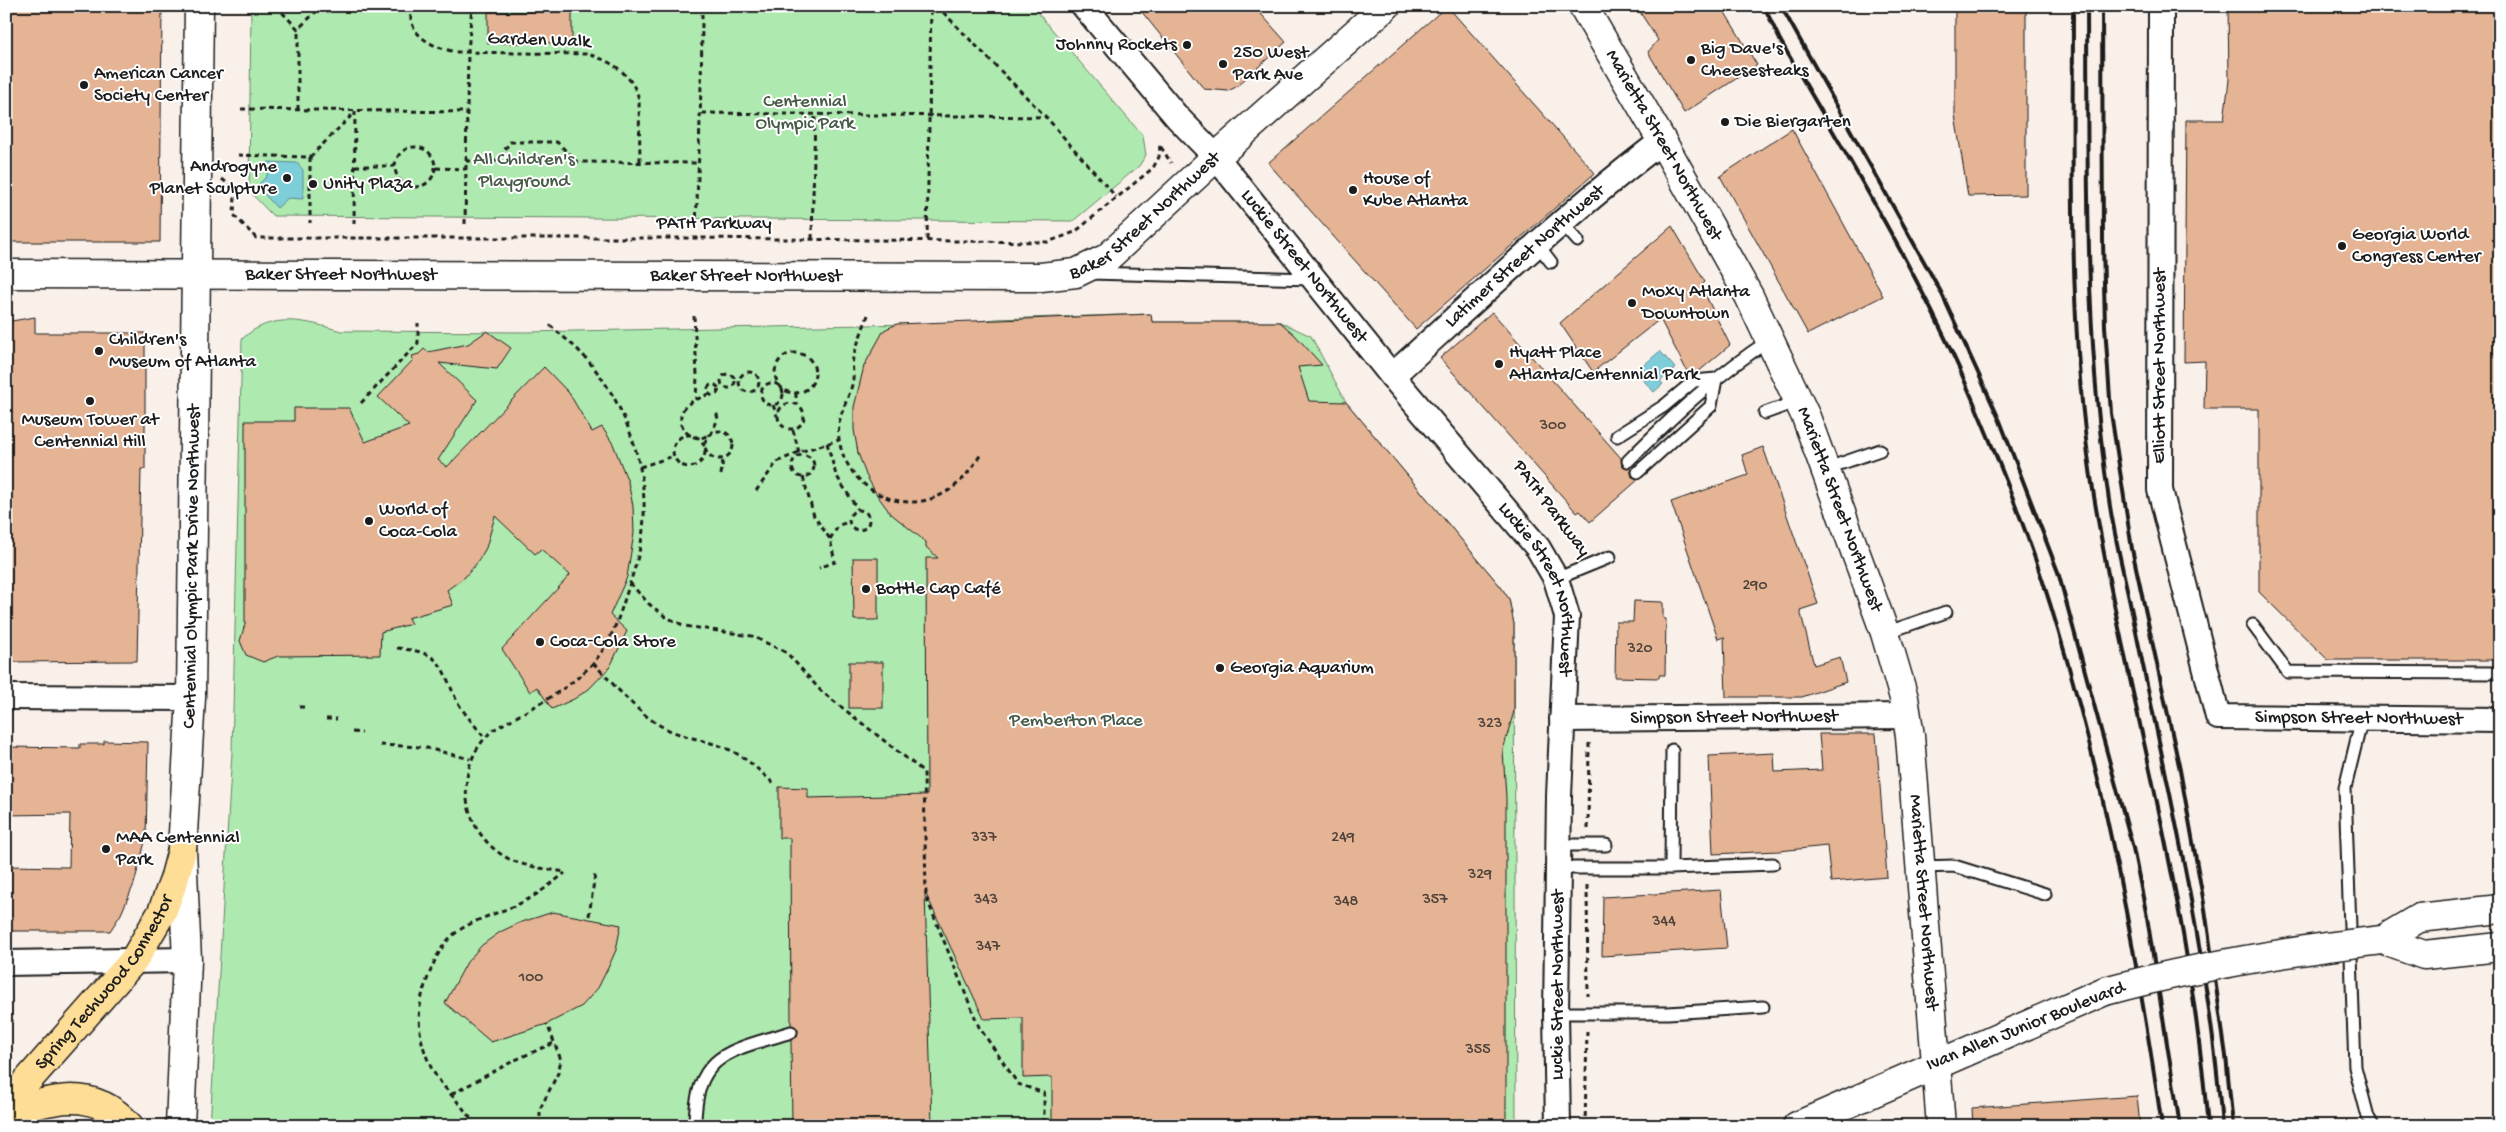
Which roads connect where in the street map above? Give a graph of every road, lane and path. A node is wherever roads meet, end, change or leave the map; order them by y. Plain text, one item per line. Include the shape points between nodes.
1 (198, 6) edge
2 (276, 6) edge
3 (322, 6) edge
4 (412, 6) edge
5 (472, 6) edge
6 (702, 6) edge
7 (931, 6) edge
8 (937, 6) edge
9 (1084, 6) edge
10 (1386, 6) edge
11 (1583, 6) edge
12 (2161, 7) edge
13 (298, 29) junction
14 (468, 52) junction
15 (241, 109) dead end
16 (298, 110) junction
17 (355, 111) junction
18 (467, 112) junction
19 (702, 113) junction
20 (815, 114) junction
21 (930, 115) junction
22 (1046, 117) junction
23 (1662, 141) junction
24 (1160, 144) dead end
25 (238, 155) dead end
26 (310, 156) junction
27 (1216, 157) junction
28 (466, 161) junction
29 (640, 162) junction
30 (696, 163) junction
31 (354, 166) junction
32 (395, 166) junction
33 (436, 168) junction
34 (466, 169) junction
35 (221, 178) dead end
36 (1116, 198) junction
37 (1562, 222) junction
38 (310, 223) dead end
39 (354, 224) dead end
40 (465, 224) dead end
41 (696, 226) dead end
42 (812, 239) junction
43 (927, 240) junction
44 (1578, 241) dead end
45 (1076, 273) junction
46 (6, 274) edge
47 (194, 275) junction
48 (1314, 279) junction
49 (868, 315) dead end
50 (694, 316) dead end
51 (418, 323) dead end
52 (550, 326) dead end
53 (1770, 340) junction
54 (1392, 376) junction
55 (1716, 379) junction
56 (737, 382) junction
57 (720, 386) junction
58 (782, 387) junction
59 (760, 388) junction
60 (796, 393) junction
61 (710, 394) junction
62 (783, 398) junction
63 (696, 401) junction
64 (1798, 401) junction
65 (789, 402) junction
66 (361, 403) dead end
67 (796, 403) junction
68 (773, 405) junction
69 (1664, 406) junction
70 (716, 411) dead end
71 (1765, 413) dead end
72 (1672, 417) junction
73 (777, 418) junction
74 (793, 429) junction
75 (711, 434) junction
76 (689, 435) junction
77 (1617, 436) dead end
78 (839, 440) junction
79 (827, 443) junction
80 (704, 448) junction
81 (1880, 450) dead end
82 (799, 453) junction
83 (981, 454) dead end
84 (674, 456) junction
85 (723, 459) junction
86 (1628, 461) dead end
87 (640, 467) junction
88 (1825, 469) junction
89 (1638, 472) dead end
90 (721, 475) dead end
91 (804, 477) junction
92 (756, 491) dead end
93 (858, 510) junction
94 (849, 522) junction
95 (830, 539) junction
96 (1610, 557) dead end
97 (819, 568) dead end
98 (1556, 579) junction
99 (630, 583) junction
100 (1946, 612) dead end
101 (2253, 625) dead end
102 (1885, 633) junction
103 (397, 648) dead end
104 (593, 663) junction
105 (2500, 673) edge
106 (6, 698) edge
107 (191, 698) junction
108 (299, 707) dead end
109 (308, 707) dead end
110 (1907, 716) junction
111 (2218, 717) joint
112 (2362, 718) junction
113 (1562, 719) junction
114 (1590, 719) junction
115 (326, 720) dead end
116 (337, 720) dead end
117 (2500, 720) edge
118 (352, 732) dead end
119 (362, 733) dead end
120 (484, 737) junction
121 (380, 744) dead end
122 (1672, 750) dead end
123 (470, 759) junction
124 (775, 786) dead end
125 (1588, 845) junction
126 (1606, 845) dead end
127 (182, 850) junction
128 (1559, 856) junction
129 (1773, 864) dead end
130 (1921, 867) junction
131 (1588, 868) junction
132 (1671, 868) junction
133 (595, 874) dead end
134 (2045, 894) dead end
135 (2500, 910) edge
136 (589, 916) dead end
137 (2382, 940) junction
138 (2500, 947) edge
139 (134, 960) junction
140 (187, 960) junction
141 (6, 963) edge
142 (1763, 1007) dead end
143 (1556, 1013) junction
144 (1588, 1013) junction
145 (547, 1024) dead end
146 (791, 1032) dead end
147 (556, 1042) junction
148 (1936, 1063) junction
149 (452, 1094) junction
150 (6, 1105) edge
151 (6, 1114) edge
152 (129, 1126) edge
153 (180, 1126) edge
154 (475, 1126) edge
155 (540, 1126) edge
156 (695, 1126) edge
157 (1044, 1126) edge
158 (1558, 1126) edge
159 (1585, 1126) edge
160 (1797, 1126) edge
161 (1941, 1126) edge
162 (2373, 1126) edge

1 - 47 main road, Centennial Olympic Park Drive Northwest
2 - 13 path
3 - 13 path
4 - 14 path, Garden Walk via 413,25 425,41 442,49
5 - 14 path
6 - 19 path
7 - 21 path
8 - 22 path
9 - 27 street, Luckie Street Northwest via 1177,117
10 - 27 main road, Baker Street Northwest
11 - 23 main road, Marietta Street Northwest
12 - 111 street, Elliott Street Northwest via 2160,490
13 - 16 path
14 - 18 path
14 - 29 path, Garden Walk via 575,53 604,58 618,68 636,89
15 - 16 path
16 - 17 path
17 - 18 path
17 - 26 path
17 - 31 path
18 - 28 path
19 - 20 path
19 - 30 path
20 - 21 path
20 - 42 path
21 - 22 path
21 - 43 path
22 - 36 path
23 - 37 street, Latimer Street Northwest
23 - 53 main road, Marietta Street Northwest via 1749,296
24 - 36 path, PATH Parkway via 1160,153 1153,168
25 - 26 path
26 - 38 path
27 - 45 main road, Baker Street Northwest via 1107,258
27 - 48 street, Luckie Street Northwest
28 - 29 path via 497,161 510,142 557,142 577,162
28 - 34 path
29 - 30 path
30 - 41 path
31 - 32 path
31 - 39 path
32 - 33 path via 398,178 414,188 431,180
32 - 33 path via 398,155 413,146 430,152
33 - 34 path
34 - 40 path
35 - 42 path, PATH Parkway via 238,192 234,214 256,238
36 - 43 path, PATH Parkway via 1075,232 1048,242
37 - 44 lane
37 - 54 street, Latimer Street Northwest via 1544,253
42 - 43 path, PATH Parkway
45 - 47 main road, Baker Street Northwest via 1041,277
45 - 48 lane
46 - 47 main road, Baker Street Northwest
47 - 107 main road, Centennial Olympic Park Drive Northwest
48 - 54 street, Luckie Street Northwest
49 - 78 path via 853,359 853,384 841,412
50 - 63 path
51 - 66 path via 418,343
52 - 87 path via 581,353 613,396 631,435
53 - 55 lane
53 - 64 main road, Marietta Street Northwest
54 - 98 street, Luckie Street Northwest via 1538,548
55 - 69 lane via 1694,381
55 - 72 lane
55 - 89 lane via 1711,406
56 - 57 path via 728,389
56 - 57 path via 728,374 722,378
56 - 59 path via 746,393
56 - 59 path via 742,374 752,372 759,378
57 - 61 path via 718,393
57 - 61 path via 710,385
58 - 59 path via 771,382
58 - 60 path
58 - 60 path via 776,373 781,359 795,353 803,354 814,365 814,380 804,391
58 - 62 path
59 - 68 path via 763,400
60 - 67 path
61 - 63 path
62 - 65 path
62 - 68 path
63 - 76 path via 686,406 681,416 682,427
64 - 71 lane
64 - 88 main road, Marietta Street Northwest
65 - 67 path
65 - 73 path via 782,405
67 - 74 path via 804,414 799,426
68 - 73 path
69 - 72 lane
69 - 77 lane
70 - 75 path via 718,419
72 - 86 lane
73 - 74 path via 786,428
74 - 82 path
75 - 76 path via 700,438
75 - 80 path
75 - 85 path via 718,431 731,440 733,448
76 - 80 path via 699,439
76 - 84 path via 676,442
78 - 79 path
78 - 83 path via 845,458 865,485 879,496 897,501 914,501 945,493 970,471
79 - 82 path
79 - 93 path via 836,475
80 - 84 path via 704,456 694,466 678,463
80 - 85 path via 708,455
81 - 88 lane
82 - 91 path via 792,468 794,473
82 - 91 path via 810,457 815,467
82 - 92 path via 777,462
84 - 87 path
85 - 90 path
87 - 99 path via 644,502 642,537
88 - 102 main road, Marietta Street Northwest
91 - 95 path via 814,516
93 - 94 path via 849,516
93 - 94 path via 868,514 870,524 856,530
94 - 95 path via 839,525
95 - 97 path via 835,562
96 - 98 lane
98 - 113 street, Luckie Street Northwest via 1567,616
99 - 104 path via 617,622
99 - 157 path via 649,604 685,626 752,636 786,654 821,691 924,772 926,897 979,1027 1018,1084 1044,1093
100 - 102 lane
101 - 105 lane via 2288,672
102 - 110 main road, Marietta Street Northwest
103 - 120 path via 416,650 437,661 444,669 462,710
104 - 120 path via 575,680
104 - 124 path via 648,718 672,732 724,747 756,767
106 - 107 street
107 - 127 main road, Centennial Olympic Park Drive Northwest
108 - 109 path
110 - 114 street, Simpson Street Northwest
110 - 130 main road, Marietta Street Northwest
111 - 112 street, Simpson Street Northwest
112 - 117 street, Simpson Street Northwest
112 - 162 lane via 2345,788 2355,1067
113 - 114 street, Simpson Street Northwest
113 - 128 street, Luckie Street Northwest
114 - 125 path
115 - 116 path
118 - 119 path
120 - 123 path
121 - 123 path via 423,747
122 - 132 lane
123 - 149 path via 467,799 479,833 493,848 511,859 565,872 538,894 453,935 436,957 421,992 420,1030 430,1067
125 - 126 lane
125 - 128 lane
127 - 139 main road, Spring Techwood Connector via 162,912
127 - 140 main road, Centennial Olympic Park Drive Northwest
128 - 131 lane
128 - 143 street, Luckie Street Northwest
129 - 132 lane
130 - 134 lane via 1954,866
130 - 148 main road, Marietta Street Northwest
131 - 132 lane
131 - 144 path
133 - 136 path
135 - 137 main road, Ivan Allen Junior Boulevard via 2419,918
137 - 138 main road, Ivan Allen Junior Boulevard via 2424,955
137 - 148 main road, Ivan Allen Junior Boulevard, bridge via 2245,958 2170,973 2105,991
139 - 140 street
139 - 141 street
139 - 150 main road, Spring Techwood Connector
140 - 153 main road, Centennial Olympic Park Drive Northwest
142 - 144 lane via 1668,1013
143 - 144 lane
143 - 158 street, Luckie Street Northwest
144 - 159 path
145 - 147 path
146 - 156 lane via 717,1059 699,1086
147 - 149 path
147 - 155 path via 561,1060 540,1109
148 - 160 main road, Ivan Allen Junior Boulevard
148 - 161 main road, Marietta Street Northwest
149 - 154 path
151 - 152 main road via 42,1102 86,1100 117,1113

